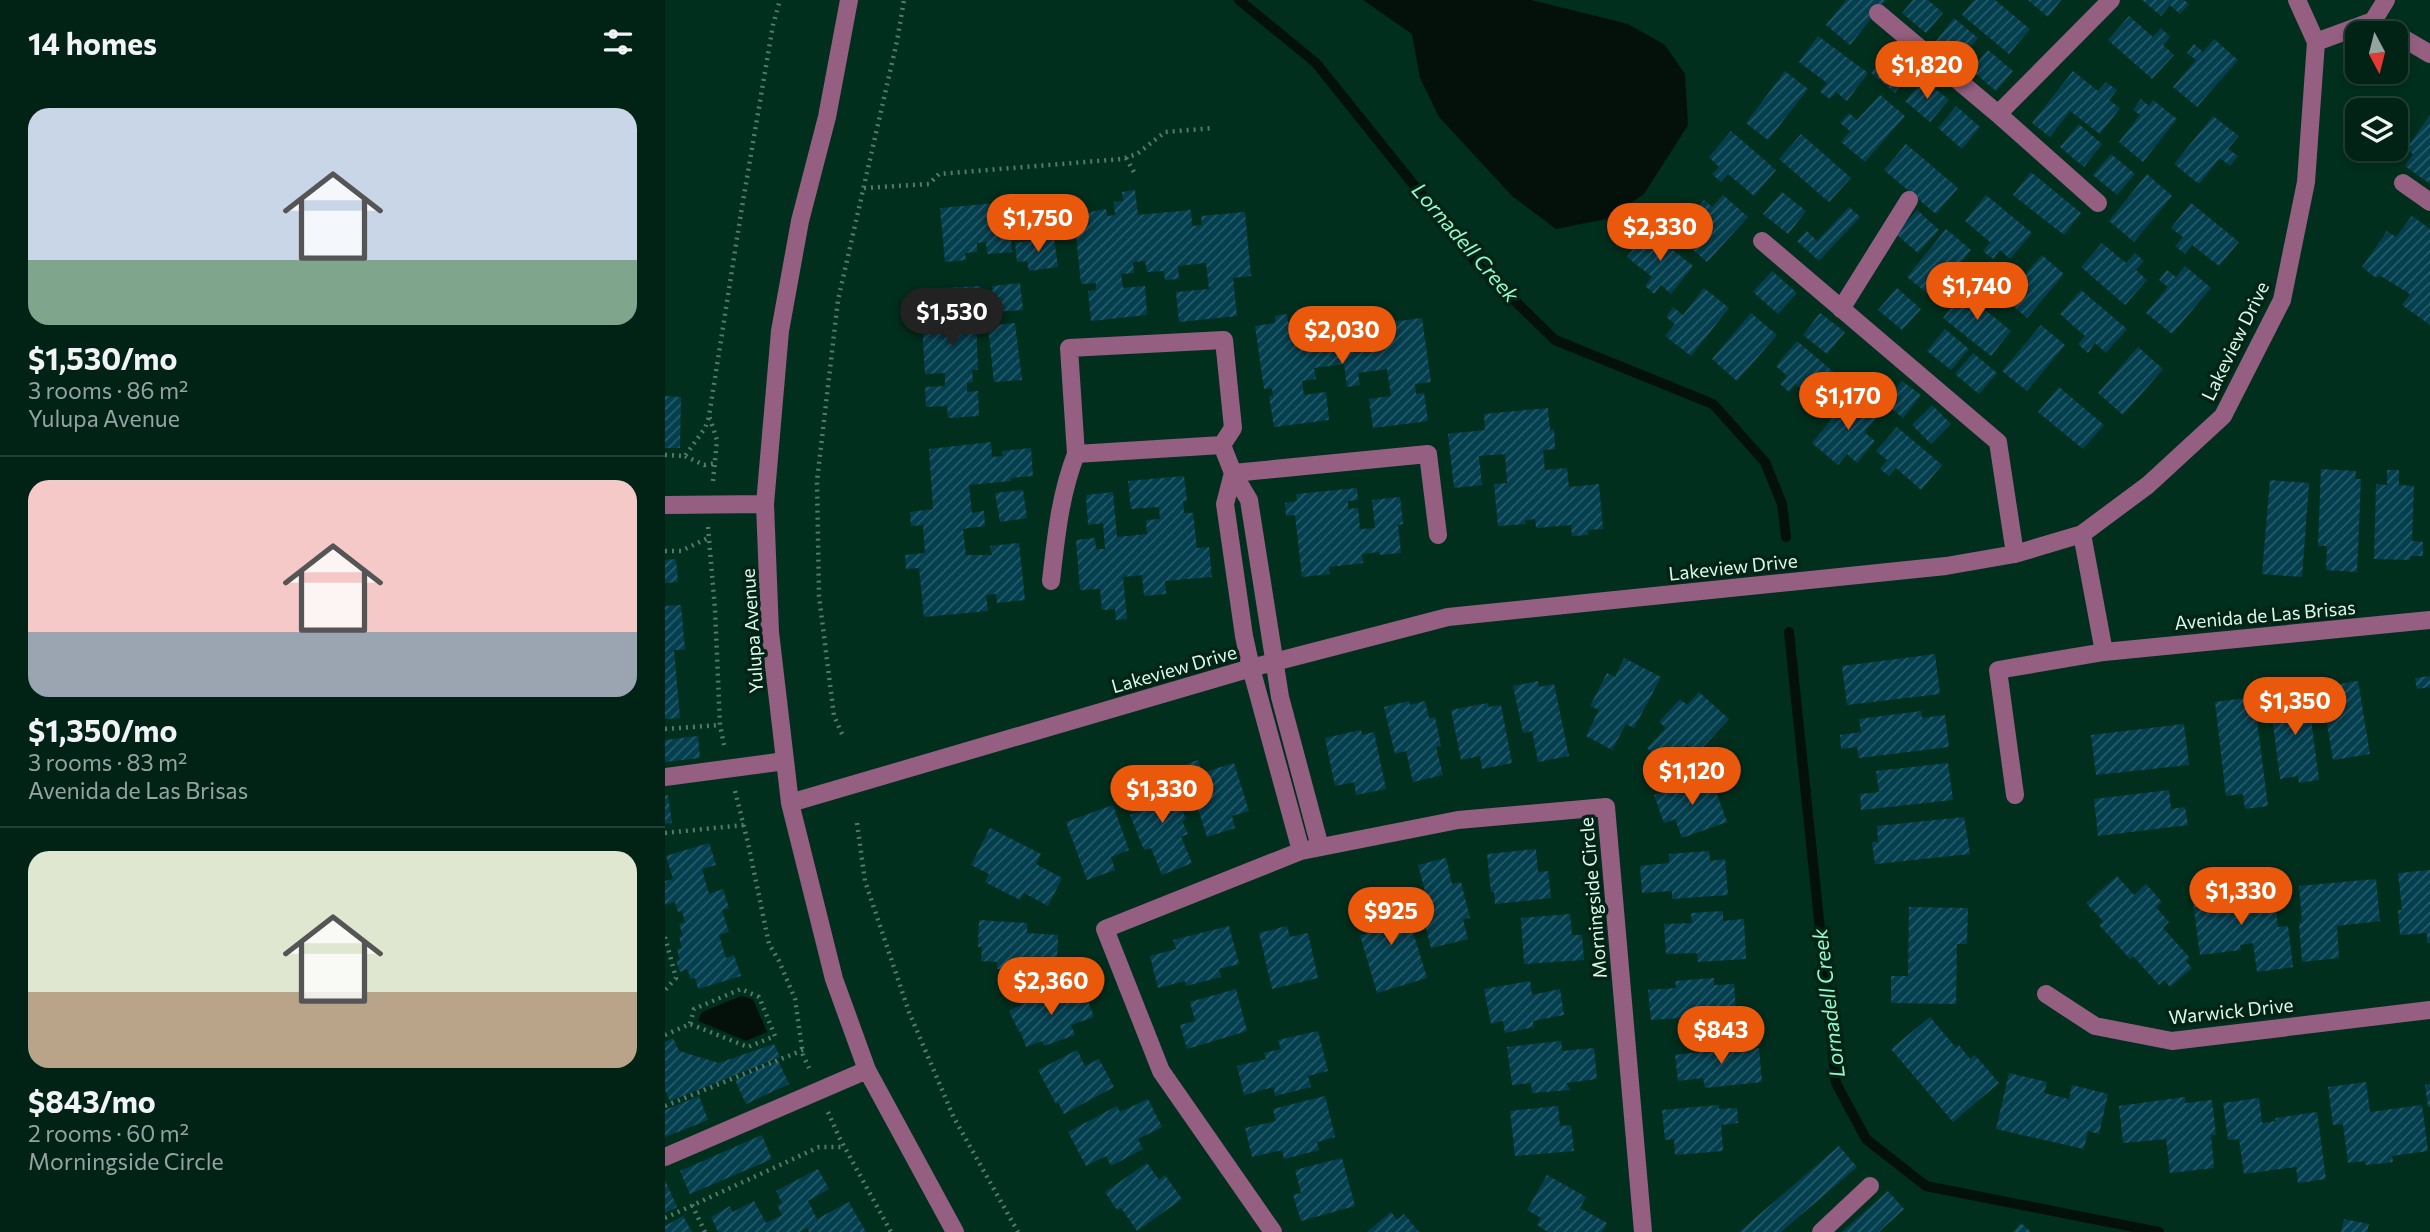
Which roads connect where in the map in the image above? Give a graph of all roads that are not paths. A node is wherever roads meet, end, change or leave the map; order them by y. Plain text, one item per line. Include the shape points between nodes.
1 (849, 0) edge
2 (2111, 0) edge
3 (2297, 0) edge
4 (2386, 0) edge
5 (1878, 13) dead end
6 (2373, 21) edge
7 (2345, 31) edge
8 (2408, 41) edge
9 (2316, 42) junction
10 (2430, 54) edge
11 (1998, 114) junction
12 (2403, 183) dead end
13 (1909, 200) dead end
14 (2430, 202) edge
15 (2098, 203) dead end
16 (1762, 241) dead end
17 (1841, 309) junction
18 (1222, 445) junction
19 (1076, 454) junction
20 (1233, 473) junction
21 (765, 504) junction
22 (665, 505) edge
23 (2082, 534) junction
24 (1439, 535) dead end
25 (2015, 554) junction
26 (1051, 581) dead end
27 (2430, 620) edge
28 (2104, 652) junction
29 (1274, 663) junction
30 (1251, 668) junction
31 (785, 761) junction
32 (665, 777) edge
33 (2015, 795) dead end
34 (790, 803) junction
35 (1320, 847) junction
36 (1301, 851) junction
37 (2046, 995) dead end
38 (2430, 1010) edge
39 (867, 1070) junction
40 (665, 1157) edge
41 (1870, 1186) dead end
42 (955, 1232) edge
43 (1273, 1232) edge
44 (1643, 1232) edge
45 (1821, 1232) edge

1 - 21 street, Yulupa Avenue via 827,117 800,221 781,331
2 - 11 street
3 - 9 street, Lakeview Drive
4 - 6 street
5 - 11 street
7 - 9 street
8 - 10 street
9 - 23 street, Lakeview Drive via 2306,182 2282,300 2223,416 2148,485
11 - 15 street
12 - 14 street
13 - 17 street
16 - 17 street
17 - 25 street via 1997,442
18 - 19 street
18 - 19 street via 1233,428 1224,340 1069,348
18 - 20 street
19 - 26 street via 1059,509
20 - 24 street via 1428,454
20 - 29 street via 1249,500
20 - 30 street via 1224,504
21 - 22 street
21 - 31 street, Yulupa Avenue via 770,632
23 - 25 street, Lakeview Drive
23 - 28 street
25 - 29 street, Lakeview Drive via 1946,566 1448,617
27 - 28 street, Avenida de Las Brisas
28 - 33 street, Avenida de Las Brisas via 1999,670
29 - 30 street, Lakeview Drive
29 - 35 street
30 - 34 street, Lakeview Drive
30 - 36 street
31 - 32 street
31 - 34 street, Yulupa Avenue
34 - 39 street, Yulupa Avenue via 834,979
35 - 36 street, Morningside Circle
35 - 44 street, Morningside Circle via 1458,820 1606,807
36 - 43 street, Morningside Circle via 1105,929 1161,1071
37 - 38 street, Warwick Drive via 2095,1026 2172,1041
39 - 40 street
39 - 42 street, Yulupa Avenue
41 - 45 street

